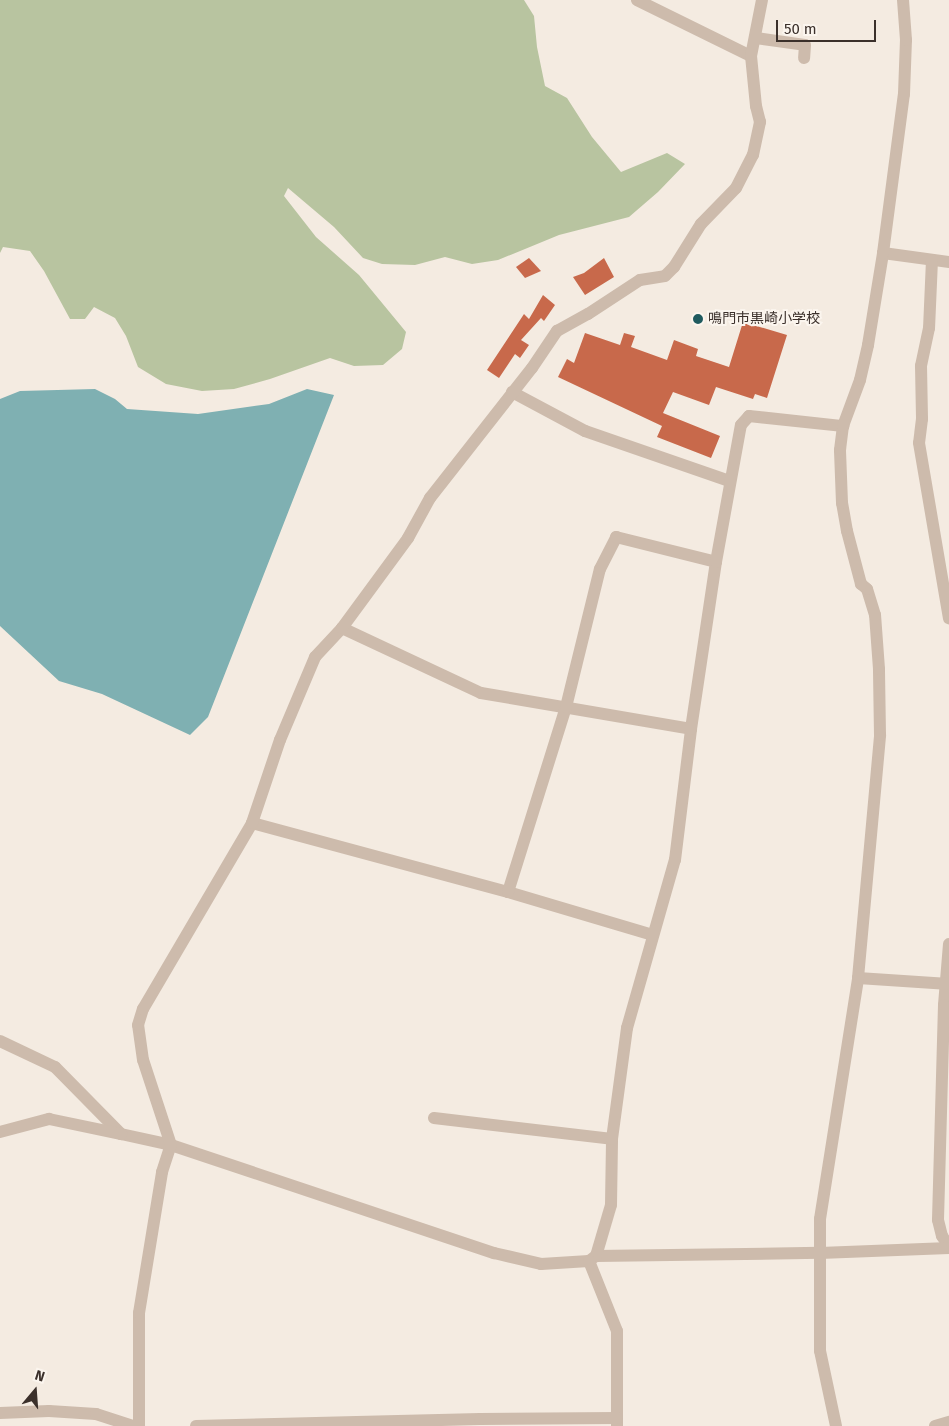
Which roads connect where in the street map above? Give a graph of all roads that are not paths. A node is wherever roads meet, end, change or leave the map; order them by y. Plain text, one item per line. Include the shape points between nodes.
1 (637, 0) edge
2 (762, 0) edge
3 (903, 0) edge
4 (756, 38) junction
5 (751, 56) junction
6 (804, 58) dead end
7 (883, 253) junction
8 (932, 260) junction
9 (949, 262) edge
10 (512, 392) junction
11 (843, 426) junction
12 (729, 481) junction
13 (716, 562) junction
14 (949, 618) edge
15 (342, 628) junction
16 (566, 707) junction
17 (691, 729) junction
18 (252, 823) junction
19 (508, 892) junction
20 (653, 935) junction
21 (949, 944) edge
22 (858, 978) junction
23 (948, 984) edge
24 (0, 1040) edge
25 (434, 1118) dead end
26 (0, 1132) edge
27 (121, 1134) junction
28 (612, 1139) junction
29 (171, 1145) junction
30 (949, 1247) edge
31 (820, 1253) junction
32 (593, 1258) junction
33 (0, 1414) edge
34 (617, 1422) edge
35 (949, 1422) edge
36 (132, 1426) edge
37 (139, 1426) edge
38 (196, 1426) edge
39 (836, 1426) edge
40 (935, 1426) edge

1 - 5 street
2 - 4 street
3 - 7 street via 906,40 904,94
4 - 5 street
4 - 6 street via 805,45
5 - 10 street via 760,122 753,155 736,188 700,224 665,276 640,280 557,331
7 - 8 street
7 - 11 street via 860,380
8 - 9 street
8 - 14 street via 929,328 921,366 920,443
10 - 12 street via 585,431
10 - 15 street via 430,498 408,538
11 - 12 street via 749,416 741,425
11 - 22 street via 840,450 842,503 861,584 867,590 875,615 879,669 878,770
12 - 13 street
13 - 16 street via 616,537 600,569
13 - 17 street
15 - 16 street via 481,693
15 - 18 street via 315,656 280,740
16 - 17 street
16 - 19 street
17 - 20 street via 675,860
18 - 19 street
18 - 29 street via 143,1009 138,1025 143,1060
19 - 20 street
20 - 28 street via 627,1028
21 - 23 street
22 - 23 street
22 - 31 street via 820,1218
23 - 30 street via 944,1005 938,1220
24 - 27 street via 55,1067
25 - 28 street
26 - 27 street via 49,1119
27 - 29 street
28 - 32 street via 611,1205
29 - 32 street via 494,1253 540,1264
29 - 37 street via 162,1172 140,1313
30 - 31 street
31 - 32 street
31 - 39 street via 820,1351
32 - 34 street via 617,1331
33 - 36 street via 50,1411 96,1414
34 - 38 street via 480,1418
35 - 40 street

